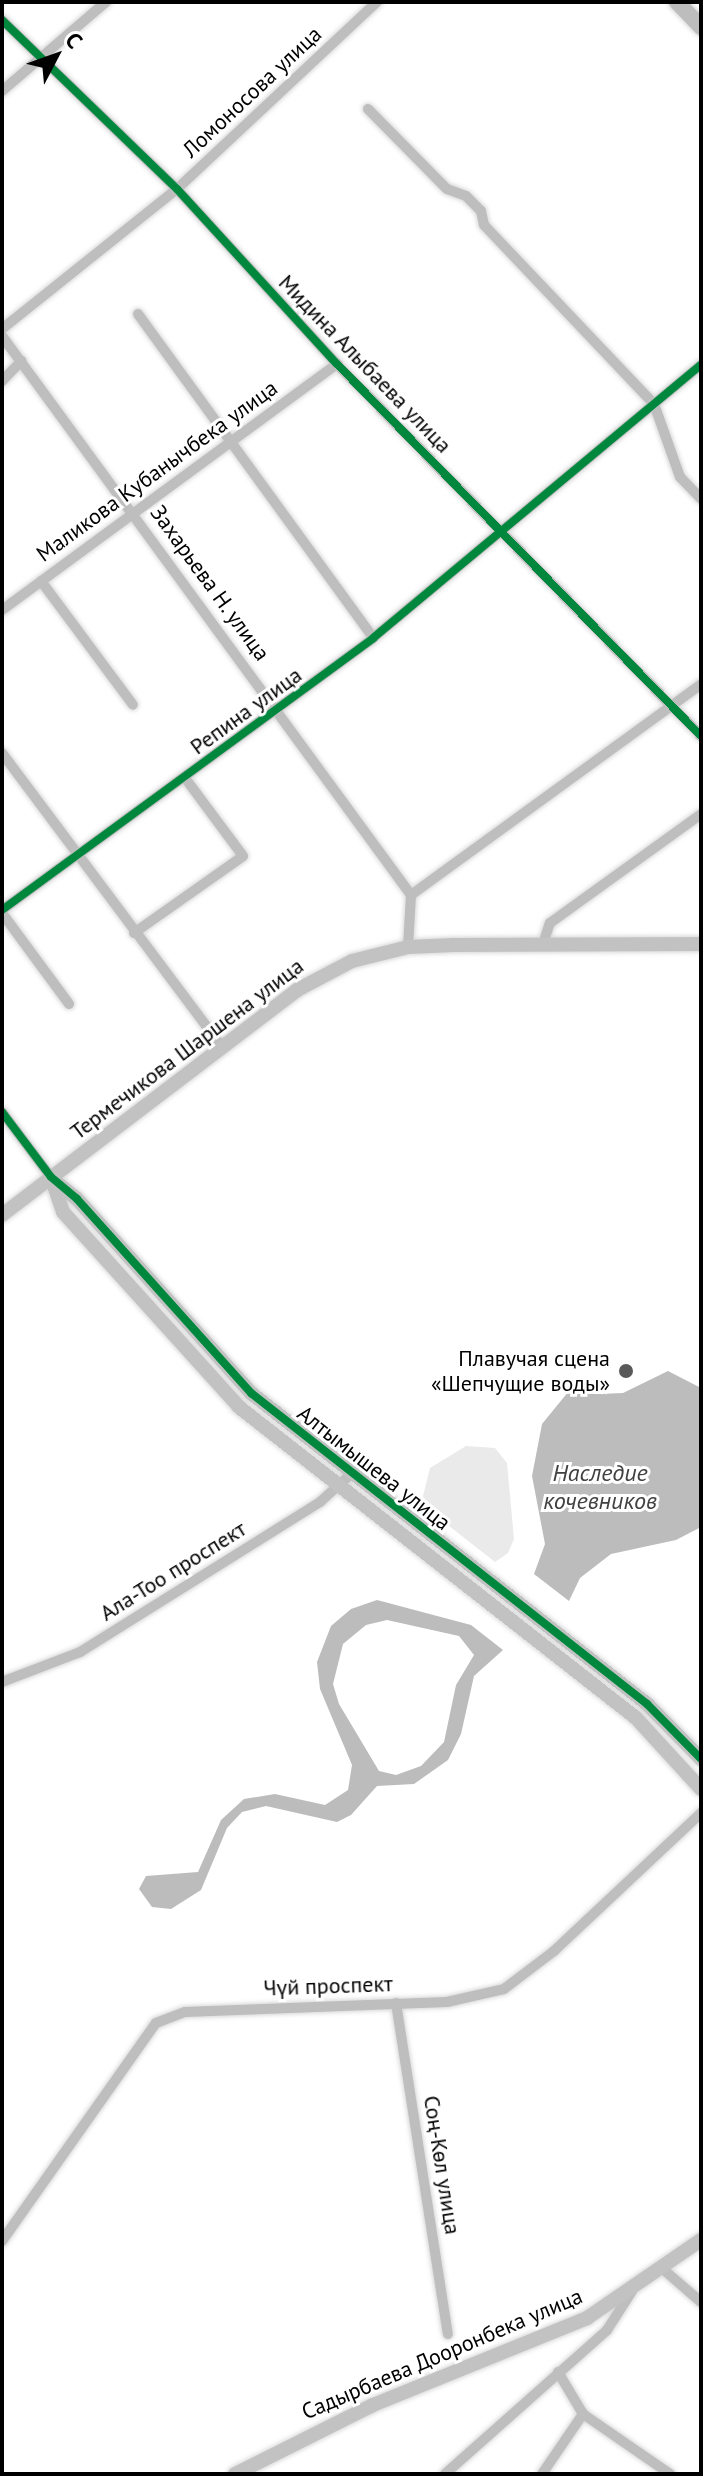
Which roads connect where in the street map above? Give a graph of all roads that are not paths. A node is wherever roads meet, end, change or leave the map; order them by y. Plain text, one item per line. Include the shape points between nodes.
1 (106, 2) edge
2 (377, 2) edge
3 (677, 2) edge
4 (2, 20) edge
5 (701, 27) edge
6 (45, 58) junction
7 (2, 91) edge
8 (368, 109) dead end
9 (177, 189) junction
10 (138, 314) dead end
11 (2, 329) edge
12 (2, 336) edge
13 (21, 361) junction
14 (337, 364) junction
15 (701, 365) edge
16 (2, 381) edge
17 (654, 404) junction
18 (230, 441) junction
19 (701, 499) edge
20 (133, 513) junction
21 (504, 532) junction
22 (41, 581) junction
23 (2, 610) edge
24 (373, 638) junction
25 (701, 684) edge
26 (133, 705) dead end
27 (675, 707) junction
28 (279, 710) junction
29 (701, 736) edge
30 (2, 753) edge
31 (185, 778) junction
32 (701, 814) edge
33 (77, 856) junction
34 (411, 895) junction
35 (2, 912) edge
36 (134, 933) junction
37 (543, 944) junction
38 (701, 944) edge
39 (408, 947) junction
40 (69, 1004) dead end
41 (222, 1047) junction
42 (2, 1112) edge
43 (51, 1177) junction
44 (2, 1215) edge
45 (352, 1473) junction
46 (339, 1488) junction
47 (2, 1682) edge
48 (701, 1759) edge
49 (701, 1789) edge
50 (701, 1813) edge
51 (396, 2003) junction
52 (701, 2240) edge
53 (2, 2241) edge
54 (664, 2270) junction
55 (632, 2291) junction
56 (701, 2302) edge
57 (448, 2334) dead end
58 (558, 2372) junction
59 (583, 2414) junction
60 (235, 2474) edge
61 (445, 2474) edge
62 (542, 2474) edge
63 (670, 2474) edge

1 - 6 street
2 - 9 street, Ломоносова улица
3 - 5 main road
4 - 6 street, Мидина Алыбаева улица
6 - 7 street
6 - 9 street, Мидина Алыбаева улица
8 - 17 street via 447,189 466,196 481,211 484,225
9 - 11 street, Ломоносова улица
9 - 14 street, Мидина Алыбаева улица
10 - 18 street
12 - 13 street, Захарьева Н. улица
13 - 16 street
13 - 20 street, Захарьева Н. улица
14 - 18 street, Маликова Кубанычбека улица
14 - 21 street, Мидина Алыбаева улица
15 - 17 street, Репина улица
17 - 19 street via 680,477
17 - 21 street, Репина улица
18 - 20 street, Маликова Кубанычбека улица
18 - 24 street
20 - 22 street, Маликова Кубанычбека улица
20 - 28 street, Захарьева Н. улица
21 - 24 street, Репина улица
21 - 27 street, Мидина Алыбаева улица
22 - 23 street, Маликова Кубанычбека улица
22 - 26 street
24 - 28 street, Репина улица
25 - 27 street
27 - 29 street, Мидина Алыбаева улица
27 - 34 street
28 - 31 street, Репина улица
28 - 34 street, Захарьева Н. улица
30 - 33 street
31 - 33 street, Репина улица
31 - 36 street via 243,856
32 - 37 street via 550,923
33 - 35 street, Репина улица
33 - 36 street
34 - 39 street
35 - 40 street
36 - 41 street
37 - 38 street, Термечикова Шаршена улица
37 - 39 street, Термечикова Шаршена улица
39 - 41 street, Термечикова Шаршена улица via 325,974
41 - 43 street, Термечикова Шаршена улица
42 - 43 street
43 - 44 street, Термечикова Шаршена улица
43 - 45 street, Алтымышева улица via 77,1199 229,1372
43 - 46 street, Алтымышева улица via 63,1212 196,1364
45 - 46 street, Ала-Тоо проспект
45 - 48 street, Алтымышева улица via 647,1704
46 - 47 street, Ала-Тоо проспект via 80,1652
46 - 49 street, Алтымышева улица via 636,1718
50 - 51 street, Чүй проспект via 520,1980 467,2000
51 - 53 street, Чүй проспект via 185,2012 156,2023
51 - 57 street, Соң-Көл улица
52 - 54 street, Садырбаева Дооронбека улица
54 - 55 street, Садырбаева Дооронбека улица
54 - 56 street
55 - 58 street via 607,2330
55 - 60 street, Садырбаева Дооронбека улица via 587,2318 373,2405
58 - 59 street
58 - 61 street
59 - 62 street
59 - 63 street

